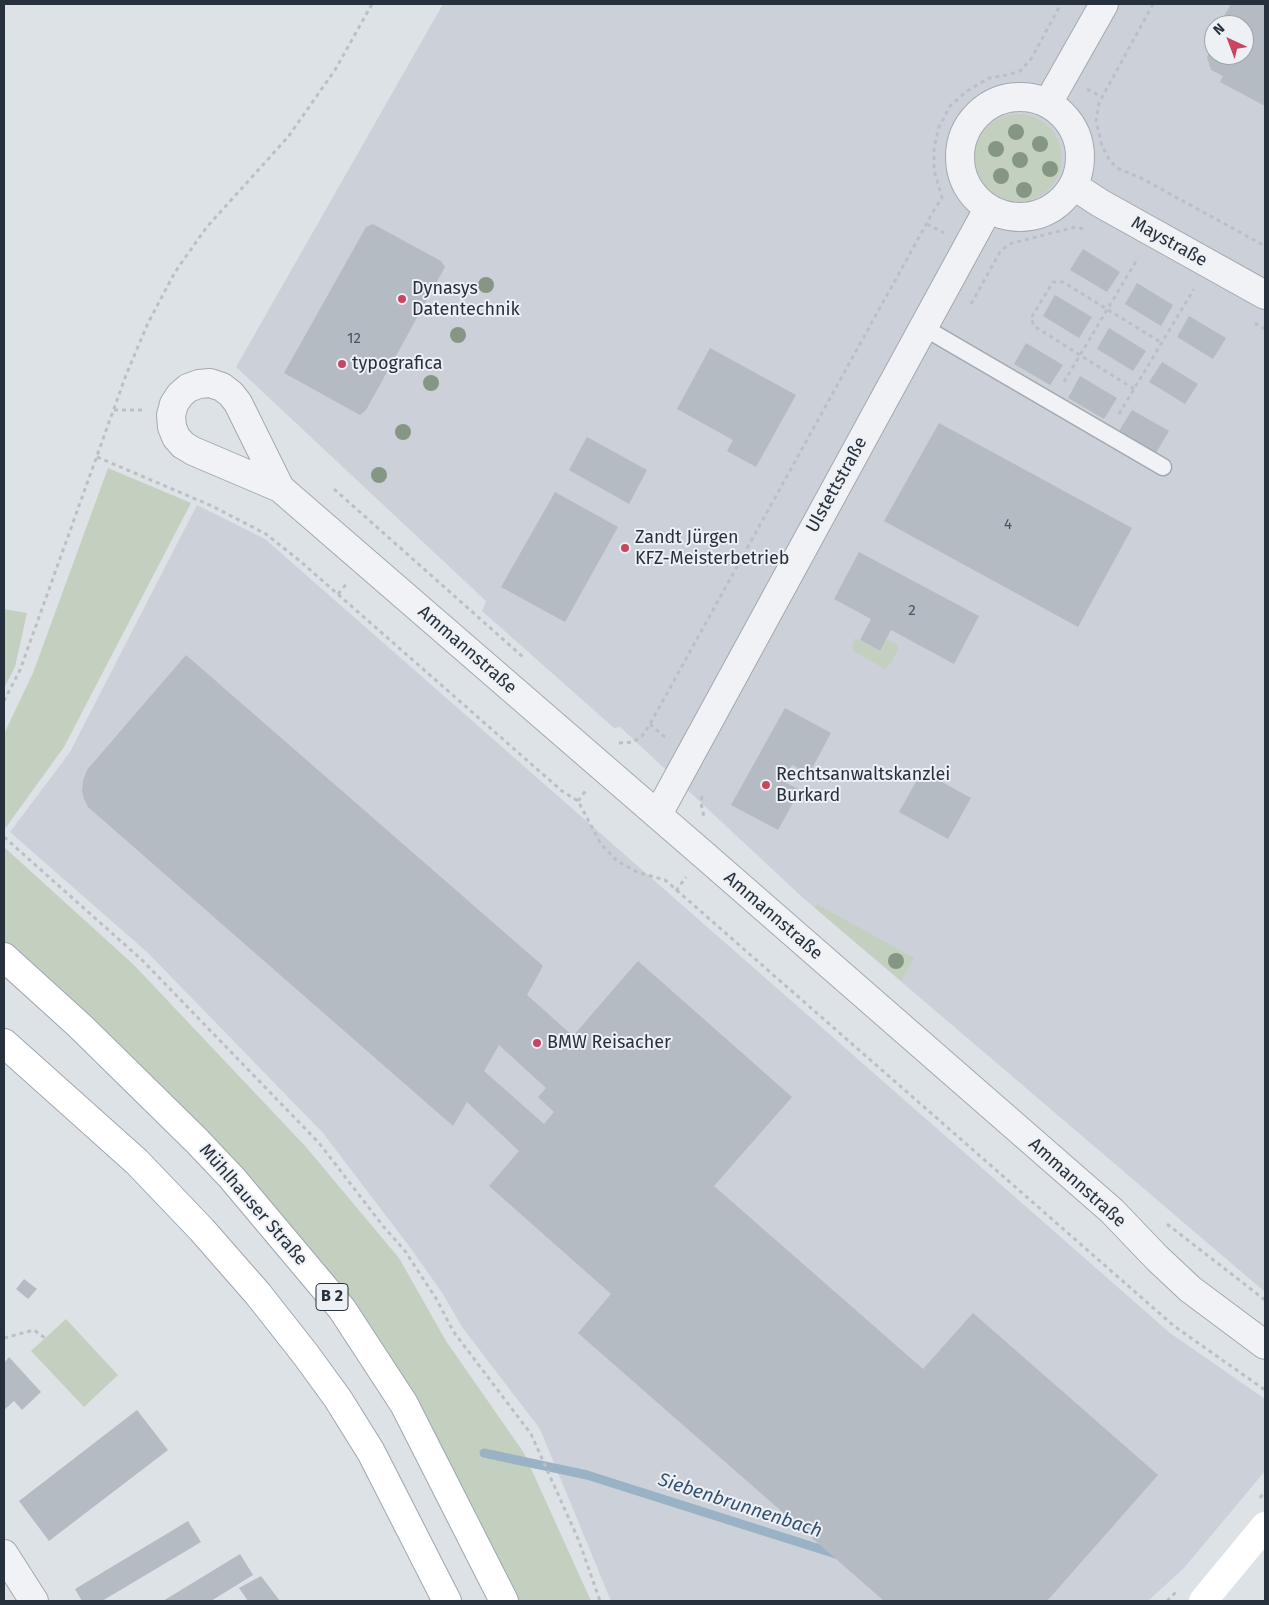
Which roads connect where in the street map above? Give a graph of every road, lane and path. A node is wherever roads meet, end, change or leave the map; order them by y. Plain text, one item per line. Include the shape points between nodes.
1 (372, 4) edge
2 (1062, 4) edge
3 (1104, 4) edge
4 (1153, 4) edge
5 (1048, 103) junction
6 (1074, 186) junction
7 (988, 209) junction
8 (1086, 229) dead end
9 (1265, 246) edge
10 (1131, 254) dead end
11 (1138, 258) junction
12 (1146, 263) dead end
13 (1186, 285) dead end
14 (1194, 289) junction
15 (1201, 294) dead end
16 (1265, 295) edge
17 (969, 309) dead end
18 (1107, 310) junction
19 (1253, 322) dead end
20 (923, 327) junction
21 (1265, 329) edge
22 (1162, 343) junction
23 (1134, 389) junction
24 (1052, 402) junction
25 (1107, 434) junction
26 (97, 458) junction
27 (1163, 467) dead end
28 (280, 488) dead end
29 (334, 489) dead end
30 (526, 660) dead end
31 (4, 701) edge
32 (613, 737) dead end
33 (703, 790) dead end
34 (658, 814) junction
35 (709, 825) dead end
36 (4, 837) edge
37 (4, 957) edge
38 (4, 1043) edge
39 (1165, 1222) dead end
40 (1265, 1300) edge
41 (4, 1338) edge
42 (45, 1338) dead end
43 (1265, 1345) edge
44 (1265, 1390) edge
45 (1265, 1526) edge
46 (4, 1554) edge
47 (500, 1590) edge
48 (34, 1601) edge
49 (448, 1601) edge
50 (512, 1601) edge
51 (600, 1601) edge
52 (1203, 1601) edge

1 - 26 path via 335,70 288,136 206,228 175,272 148,322
2 - 32 path via 1031,59 1020,71 989,78 950,106 939,127 934,148 934,170 942,198 650,724 633,742 620,744
3 - 5 street
4 - 9 path via 1099,103 1096,121 1102,146 1119,169
5 - 6 street via 1064,115 1075,130 1081,149 1080,168
5 - 7 street via 1029,97 1008,98 989,105 963,136 960,157 963,177 973,195
6 - 7 street via 1058,205 1036,216 1011,217
6 - 16 street, Maystraße
7 - 20 street, Ulstettstraße
8 - 17 path via 1075,226 1009,244 1000,252
10 - 11 path
11 - 12 path
11 - 18 path
13 - 14 path
14 - 15 path
14 - 22 path
18 - 22 path
18 - 23 path via 1063,282 1053,282 1031,318 1034,326
18 - 24 path
19 - 21 path
20 - 24 lane
20 - 34 street, Ulstettstraße
22 - 23 path
23 - 25 path
24 - 25 lane
25 - 27 lane
26 - 31 path via 20,670
26 - 44 path via 212,506 266,534 300,561 562,791 578,801 601,844 617,861 637,872 665,880 1174,1326
28 - 34 street, Ammannstraße
29 - 30 path
33 - 35 path via 701,803
34 - 43 street, Ammannstraße via 1112,1212 1190,1288
36 - 51 path via 142,960 319,1143 406,1251 453,1331 531,1434 579,1541
37 - 47 main road, Mühlhauser Straße / B 2 via 80,1026 232,1178 342,1309 404,1404
38 - 49 main road via 137,1162 258,1294 348,1414
39 - 40 path
41 - 42 path via 34,1330
45 - 52 main road
46 - 48 street
47 - 50 main road, Mühlhauser Straße

